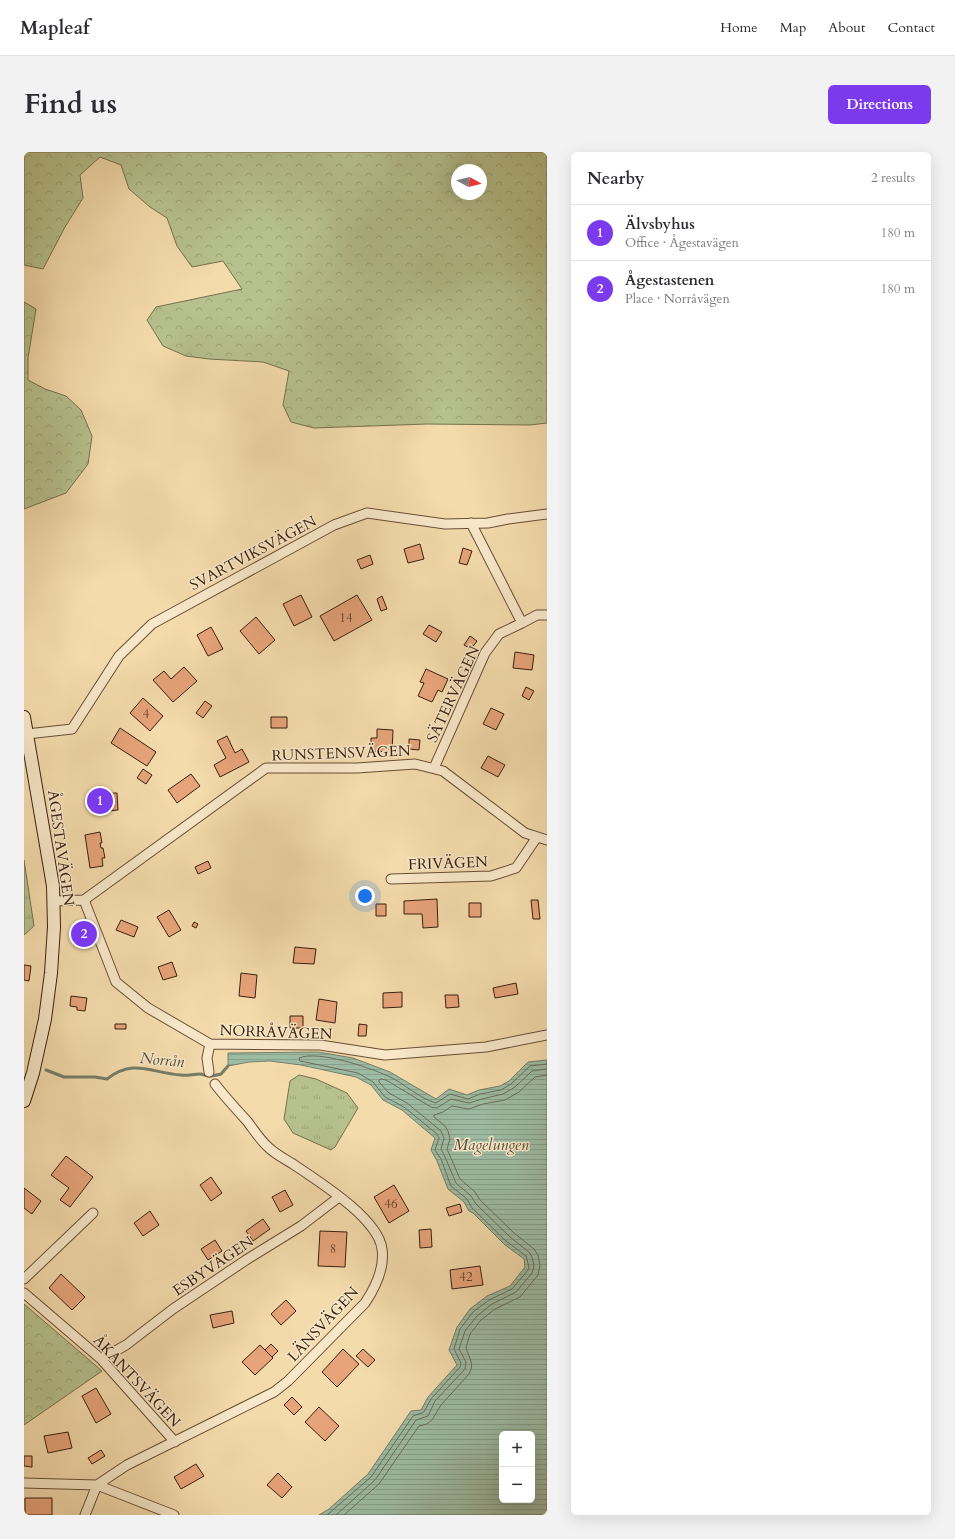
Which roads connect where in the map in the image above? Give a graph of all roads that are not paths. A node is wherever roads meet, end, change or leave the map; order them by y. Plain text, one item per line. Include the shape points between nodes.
1 (547, 514) edge
2 (471, 523) junction
3 (547, 615) edge
4 (522, 623) junction
5 (24, 717) edge
6 (26, 734) junction
7 (434, 768) junction
8 (537, 837) junction
9 (547, 840) edge
10 (392, 879) dead end
11 (54, 900) junction
12 (84, 900) junction
13 (547, 1035) edge
14 (210, 1044) junction
15 (210, 1072) dead end
16 (215, 1084) dead end
17 (24, 1101) edge
18 (339, 1197) junction
19 (92, 1213) dead end
20 (24, 1279) edge
21 (24, 1293) edge
22 (101, 1359) junction
23 (175, 1442) junction
24 (24, 1483) edge
25 (97, 1484) junction
26 (85, 1515) edge
27 (174, 1515) edge

1 - 2 street, SVARTVIKSVÄGEN
2 - 4 street
2 - 6 street, SVARTVIKSVÄGEN via 445,524 367,513 334,525 152,624 119,656 72,729
3 - 4 street, SÄTERVÄGEN via 536,615
4 - 7 street, SÄTERVÄGEN via 500,634 485,653
5 - 6 main road, ÅGESTAVÄGEN
6 - 11 main road, ÅGESTAVÄGEN
7 - 8 street, RUNSTENSVÄGEN via 442,770 525,832
7 - 12 street, RUNSTENSVÄGEN via 415,764 357,768 266,768
8 - 9 street, RUNSTENSVÄGEN
8 - 10 street, FRIVÄGEN via 516,868 491,876
11 - 12 street
11 - 17 main road, ÅGESTAVÄGEN via 51,973 45,1019
12 - 14 street, NORRÅVÄGEN via 116,982 148,1008
13 - 14 street, NORRÅVÄGEN via 486,1047 385,1055 320,1045
14 - 15 street via 207,1058
16 - 18 street, LÄNSVÄGEN via 268,1147
18 - 22 street, ESBYVÄGEN via 301,1226 173,1309 126,1345
18 - 23 street, LÄNSVÄGEN via 374,1230 382,1248 382,1263 374,1290 365,1303 308,1362 274,1392
19 - 20 street
21 - 22 street, ÅKANTSVÄGEN
22 - 23 street, ÅKANTSVÄGEN
23 - 25 street, LÄNSVÄGEN via 127,1465
24 - 25 street
25 - 26 street
25 - 27 street

